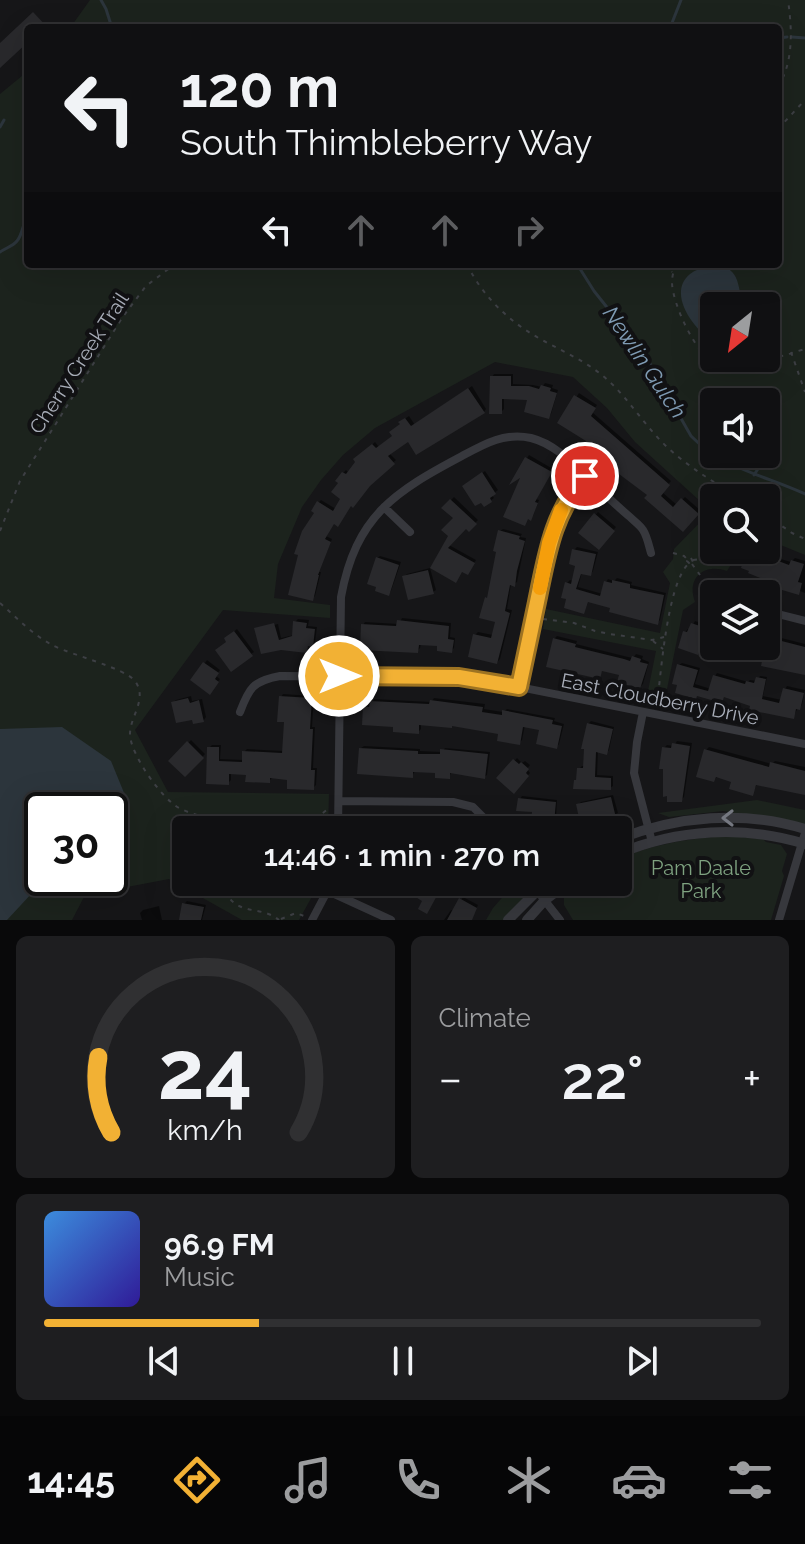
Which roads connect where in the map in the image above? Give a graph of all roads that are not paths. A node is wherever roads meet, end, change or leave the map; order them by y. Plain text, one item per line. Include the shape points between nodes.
1 (585, 476) junction
2 (384, 507) junction
3 (410, 532) dead end
4 (651, 553) dead end
5 (780, 615) edge
6 (805, 621) edge
7 (339, 676) junction
8 (519, 687) junction
9 (240, 712) dead end
10 (643, 712) junction
11 (805, 744) edge
12 (339, 801) junction
13 (336, 816) edge
14 (482, 816) edge
15 (648, 829) junction
16 (632, 834) edge
17 (804, 837) edge
18 (652, 842) junction
19 (632, 849) edge
20 (323, 896) edge
21 (348, 896) edge
22 (532, 896) edge
23 (541, 896) edge
24 (550, 896) edge
25 (545, 900) junction
26 (308, 918) edge
27 (391, 920) edge
28 (508, 920) edge
29 (527, 920) edge
30 (560, 920) edge
31 (779, 920) edge

1 - 2 street via 545,443 506,437 424,477
1 - 4 street via 643,530
1 - 8 street via 563,508 549,543
2 - 3 street
2 - 7 street via 363,535 345,575
5 - 6 street
7 - 8 street, East Cloudberry Drive via 459,677
7 - 9 street, East Cloudberry Drive via 271,678 251,688
7 - 12 street
8 - 10 street, East Cloudberry Drive
10 - 11 street, East Cloudberry Drive
10 - 15 street via 634,773
12 - 13 street
12 - 14 street via 453,802 473,807
15 - 16 street
17 -> 15 street via 769,820 689,820
15 - 18 street
17 - 18 street via 727,832
17 - 31 street
18 - 19 street
20 - 26 street
21 - 27 street
22 - 28 street
23 - 25 street
24 - 25 street
25 - 29 street
25 - 30 street

